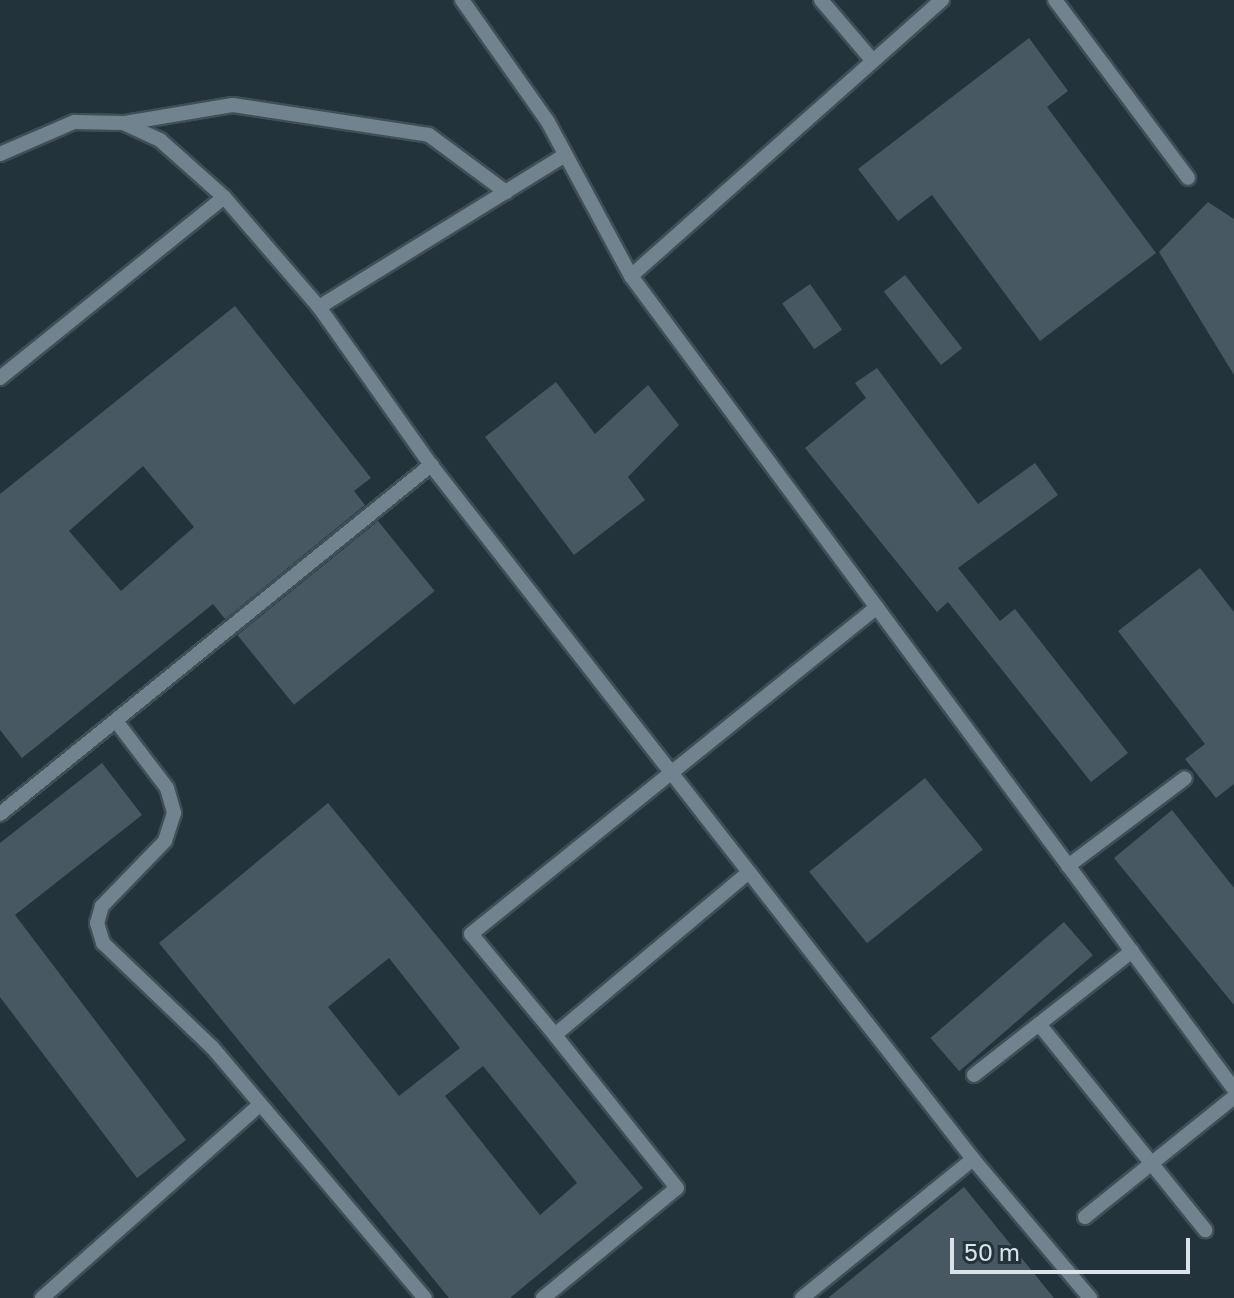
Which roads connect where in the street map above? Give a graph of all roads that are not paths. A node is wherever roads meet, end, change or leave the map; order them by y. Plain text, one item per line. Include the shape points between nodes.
1 (462, 0) edge
2 (821, 0) edge
3 (942, 0) edge
4 (1055, 0) edge
5 (872, 60) junction
6 (123, 123) junction
7 (0, 154) edge
8 (565, 155) junction
9 (1188, 178) dead end
10 (506, 192) junction
11 (224, 197) junction
12 (631, 276) junction
13 (319, 307) junction
14 (0, 378) edge
15 (431, 465) junction
16 (877, 607) junction
17 (116, 721) junction
18 (669, 770) junction
19 (1185, 778) dead end
20 (0, 814) edge
21 (1068, 866) junction
22 (749, 872) junction
23 (1132, 951) junction
24 (1039, 1024) junction
25 (555, 1035) junction
26 (974, 1075) dead end
27 (1234, 1089) edge
28 (1234, 1097) edge
29 (259, 1105) junction
30 (973, 1159) junction
31 (1152, 1163) junction
32 (1085, 1217) dead end
33 (1205, 1230) dead end
34 (42, 1298) edge
35 (425, 1298) edge
36 (543, 1298) edge
37 (802, 1298) edge
38 (1090, 1298) edge

1 - 8 lane
2 - 5 lane
3 - 5 lane
4 - 9 lane
5 - 12 lane
6 - 7 lane via 74,122
6 - 10 lane via 233,105 429,135
6 - 11 lane via 160,140
8 - 10 lane
8 - 12 lane
10 - 13 lane
11 - 13 lane
11 - 14 lane
12 - 16 lane
13 - 15 lane
15 - 17 lane
15 - 18 lane
16 - 18 lane
16 - 21 lane
17 - 20 lane
17 - 29 lane via 167,788 174,813 165,841 102,906 97,923 103,943 212,1047
18 - 22 lane
18 - 25 lane via 471,934
19 - 21 lane
21 - 23 lane
22 - 25 lane
22 - 30 lane
23 - 24 lane
23 - 27 lane
24 - 26 lane
24 - 31 lane
25 - 36 lane via 677,1188
28 - 31 lane
29 - 34 lane
29 - 35 lane
30 - 37 lane
30 - 38 lane
31 - 32 lane
31 - 33 lane

